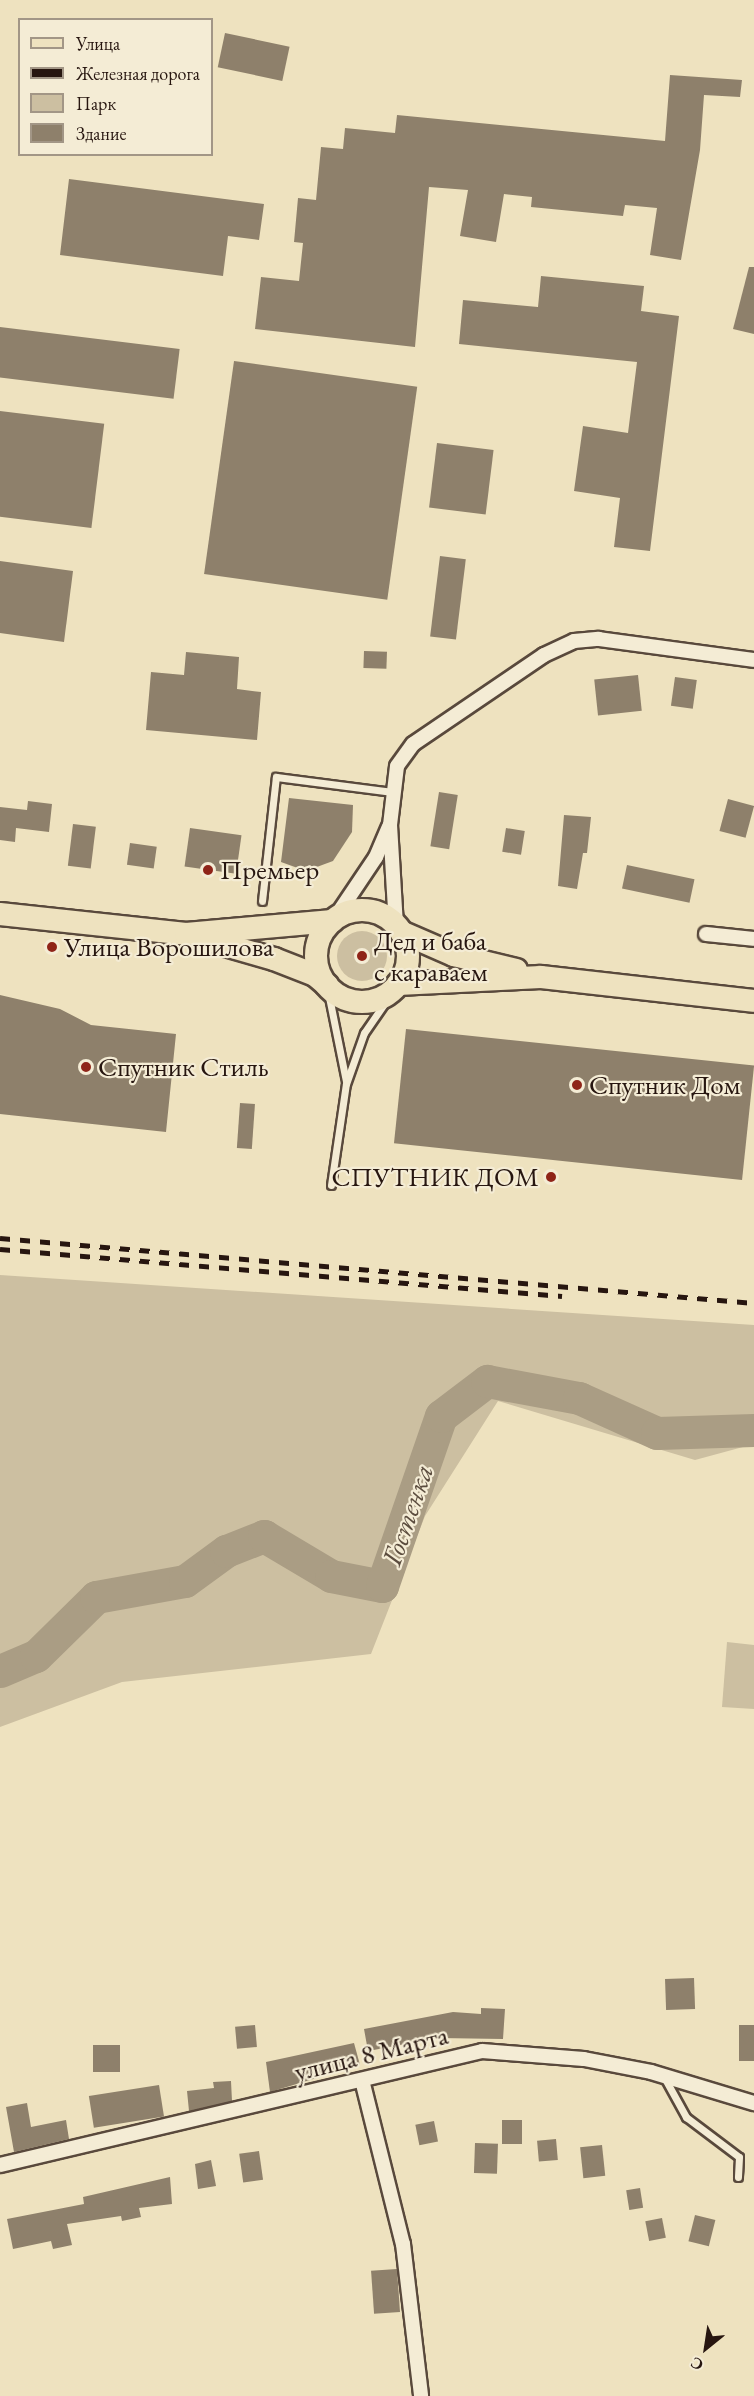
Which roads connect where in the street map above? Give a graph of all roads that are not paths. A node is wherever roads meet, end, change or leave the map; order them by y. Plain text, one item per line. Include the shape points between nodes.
1 (754, 660) edge
2 (393, 792) junction
3 (390, 825) junction
4 (262, 901) dead end
5 (0, 914) edge
6 (334, 920) junction
7 (399, 929) junction
8 (186, 934) junction
9 (706, 934) dead end
10 (754, 939) edge
11 (541, 977) junction
12 (327, 985) junction
13 (395, 988) junction
14 (754, 1001) edge
15 (346, 1084) junction
16 (331, 1185) dead end
17 (664, 2076) junction
18 (362, 2080) junction
19 (754, 2103) edge
20 (0, 2165) edge
21 (738, 2177) dead end
22 (421, 2396) edge

1 - 2 street via 599,639 567,643 413,744 397,766
2 - 3 street
2 - 4 lane via 276,777
3 - 6 street via 376,857
3 - 7 street
5 - 8 main road
6 - 7 main road via 367,910
6 - 8 main road
6 - 12 main road via 321,936 316,955
7 - 11 main road via 454,955
7 - 13 main road via 408,959
8 - 12 main road via 265,956 315,975
9 - 10 street
11 - 13 main road
11 - 14 main road
12 - 13 main road via 339,996 357,1002 376,1000
12 - 15 lane
13 - 15 lane via 364,1033
15 - 16 lane
17 - 18 street, улица 8 Марта via 584,2059 482,2051
17 - 19 street, улица 8 Марта
17 - 21 lane via 686,2117 739,2157
18 - 20 street, улица 8 Марта
18 - 22 street via 403,2244

